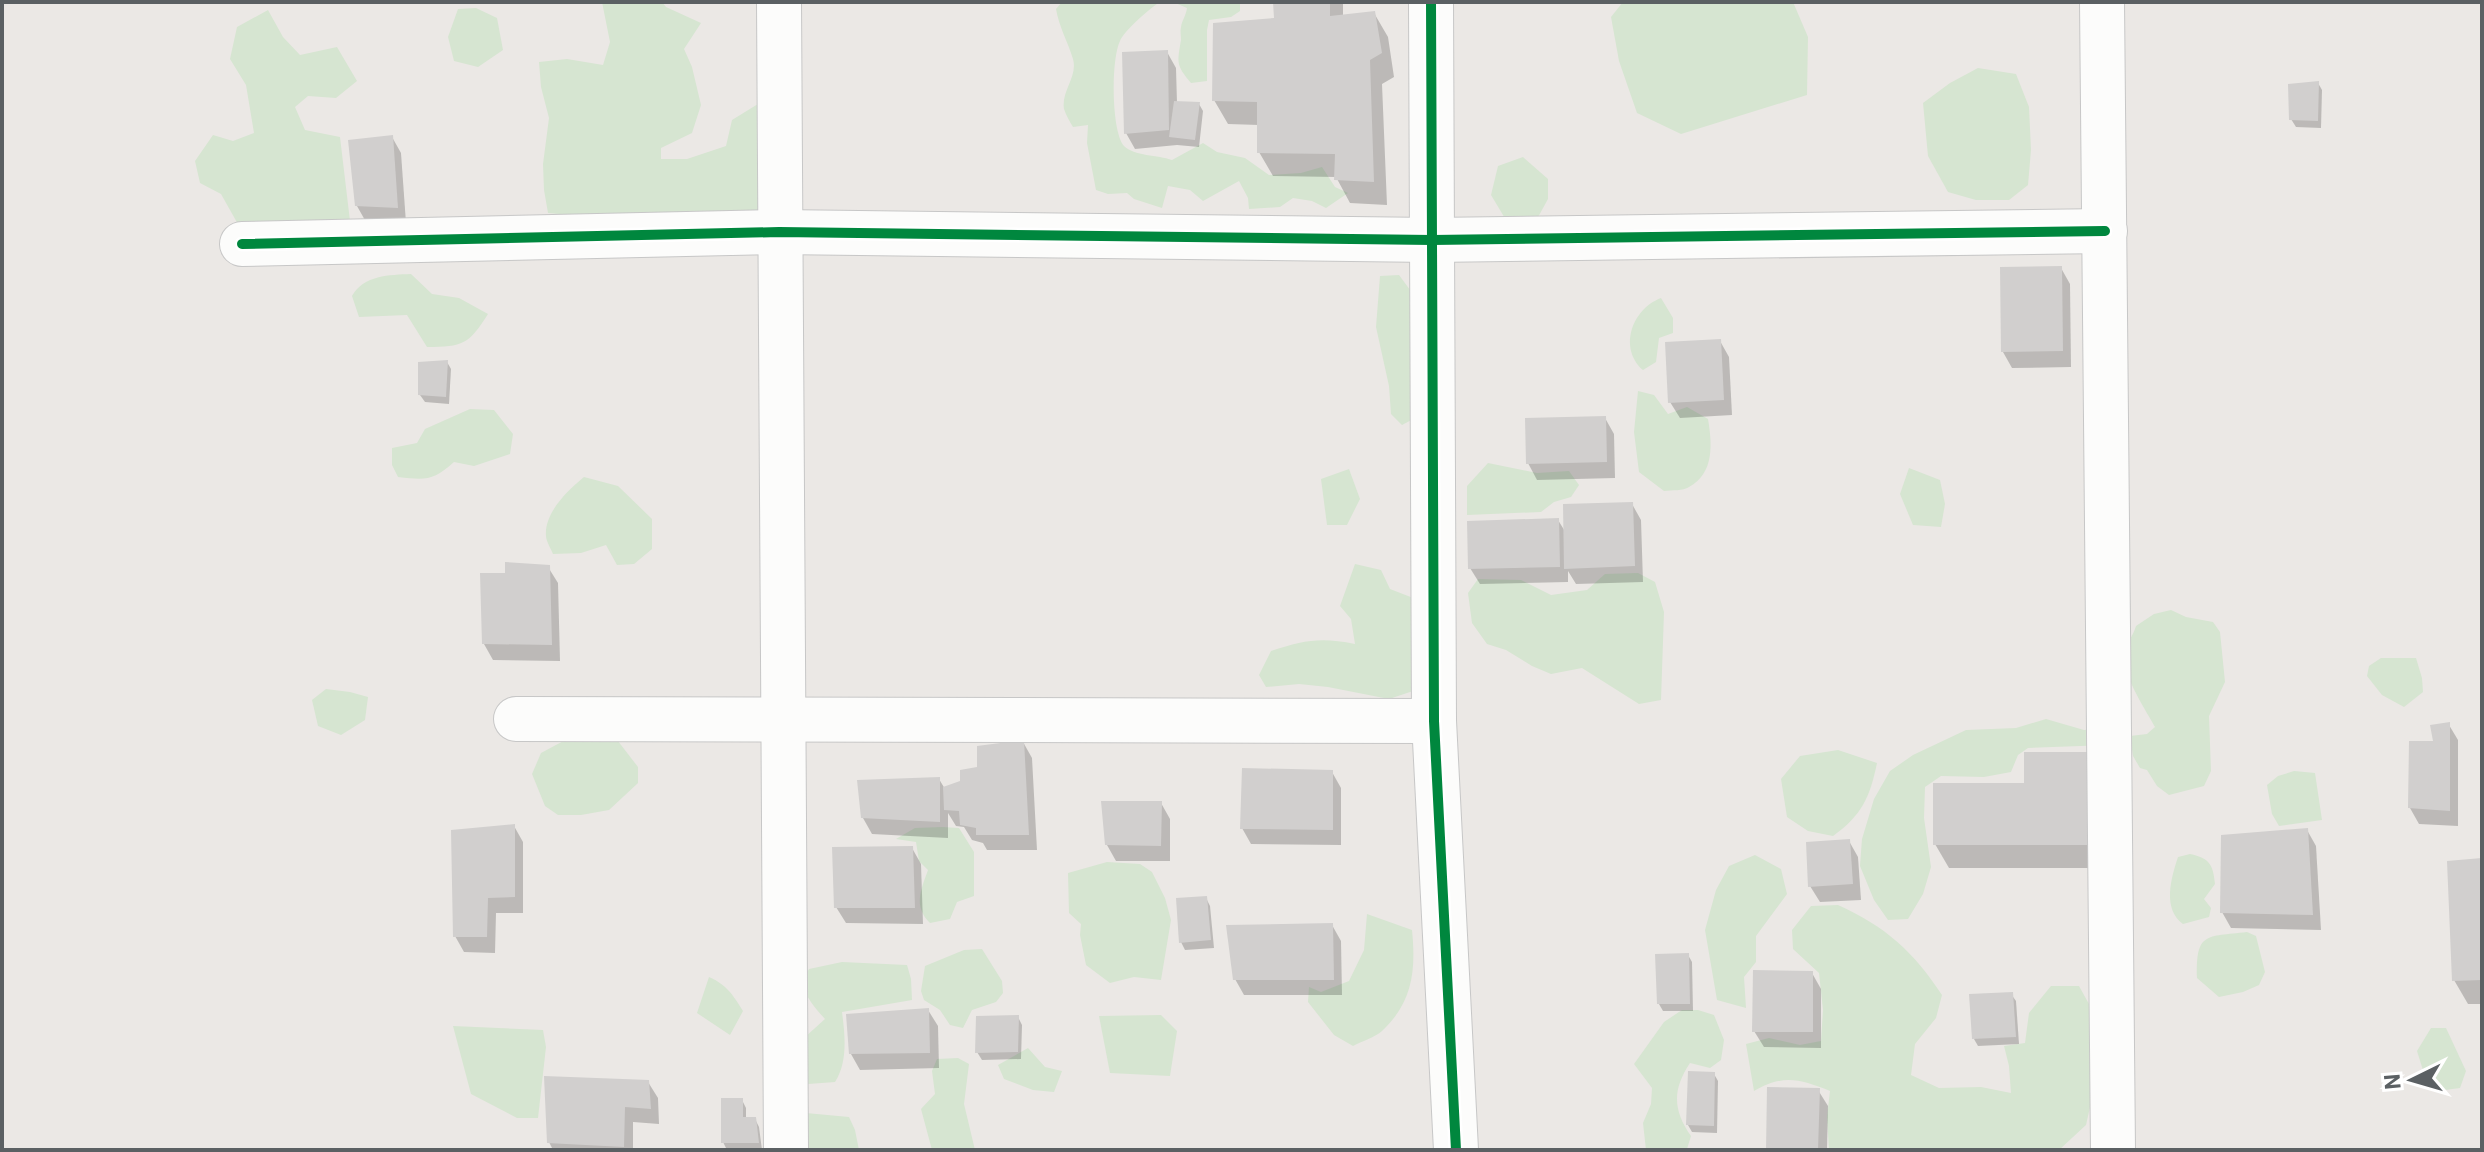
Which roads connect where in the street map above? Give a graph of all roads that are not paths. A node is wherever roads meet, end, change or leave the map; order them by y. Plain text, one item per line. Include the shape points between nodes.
1 (779, 2) edge
2 (1431, 2) edge
3 (2102, 2) edge
4 (2105, 231) junction
5 (779, 232) junction
6 (1432, 240) junction
7 (242, 244) dead end
8 (516, 719) dead end
9 (782, 720) junction
10 (1434, 721) junction
11 (786, 1150) edge
12 (1456, 1150) edge
13 (2113, 1150) edge

1 - 5 street
2 - 6 street
3 - 4 street
4 - 6 street
4 - 13 street
5 - 6 street
5 - 7 street
5 - 9 street
6 - 10 street
8 - 9 street
9 - 10 street
9 - 11 street
10 - 12 street

